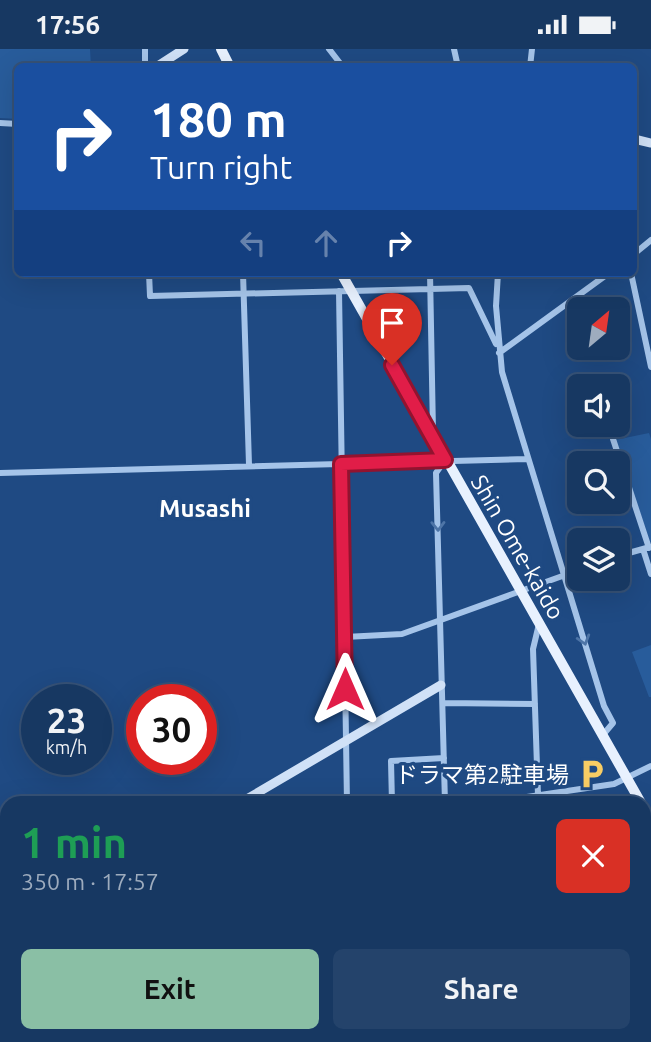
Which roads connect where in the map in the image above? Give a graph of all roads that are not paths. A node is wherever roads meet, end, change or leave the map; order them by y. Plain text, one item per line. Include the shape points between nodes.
1 (184, 49) edge
2 (329, 49) edge
3 (162, 63) edge
4 (340, 63) edge
5 (651, 240) edge
6 (637, 252) edge
7 (149, 277) edge
8 (243, 277) edge
9 (343, 277) edge
10 (430, 277) edge
11 (497, 277) edge
12 (603, 277) edge
13 (632, 277) edge
14 (430, 290) junction
15 (244, 292) junction
16 (339, 292) junction
17 (352, 292) junction
18 (499, 350) junction
19 (651, 367) edge
20 (432, 439) junction
21 (613, 439) dead end
22 (527, 459) junction
23 (445, 460) junction
24 (341, 464) junction
25 (249, 465) junction
26 (0, 473) edge
27 (648, 548) edge
28 (630, 553) edge
29 (567, 574) edge
30 (651, 574) edge
31 (564, 575) junction
32 (520, 591) junction
33 (440, 621) junction
34 (539, 624) junction
35 (345, 638) junction
36 (441, 685) junction
37 (443, 703) junction
38 (535, 704) junction
39 (602, 736) junction
40 (345, 741) junction
41 (444, 758) junction
42 (651, 766) edge
43 (628, 779) junction
44 (538, 795) junction
45 (252, 796) edge
46 (347, 796) edge
47 (392, 796) edge
48 (445, 796) edge
49 (532, 796) edge
50 (634, 796) edge

1 - 3 street
2 - 4 street
5 - 6 street
7 - 15 street via 150,296
8 - 15 street
9 - 17 main road, Shin Ome-kaido
10 - 14 street
11 - 18 street
12 - 18 street
13 - 19 street
14 - 17 street
14 - 18 street via 469,288
14 - 20 street
15 - 16 street
15 - 25 street
16 - 17 street
16 - 24 street
17 - 20 main road, Shin Ome-kaido
18 - 22 street
20 - 23 main road, Shin Ome-kaido
21 - 27 street
22 - 23 street
22 - 31 street
23 - 24 street
23 - 32 main road, Shin Ome-kaido
23 -> 33 street via 436,474
24 - 25 street
24 - 35 street
25 - 26 street
27 - 28 street
27 - 30 street
29 - 31 street
31 - 32 street
31 -> 39 street via 613,723
32 - 33 street
32 - 34 main road, Shin Ome-kaido
33 - 35 street via 385,637
33 - 36 street
34 - 38 street via 533,649
34 - 39 main road, Shin Ome-kaido
35 - 40 street
36 - 37 street
36 - 40 street
37 - 38 street
37 - 41 street
38 - 44 street
39 - 43 main road, Shin Ome-kaido
40 - 45 street
40 - 46 street
41 - 47 street via 391,761
41 - 48 street
42 - 43 street
43 - 44 street
43 - 50 main road, Shin Ome-kaido
44 - 49 street

